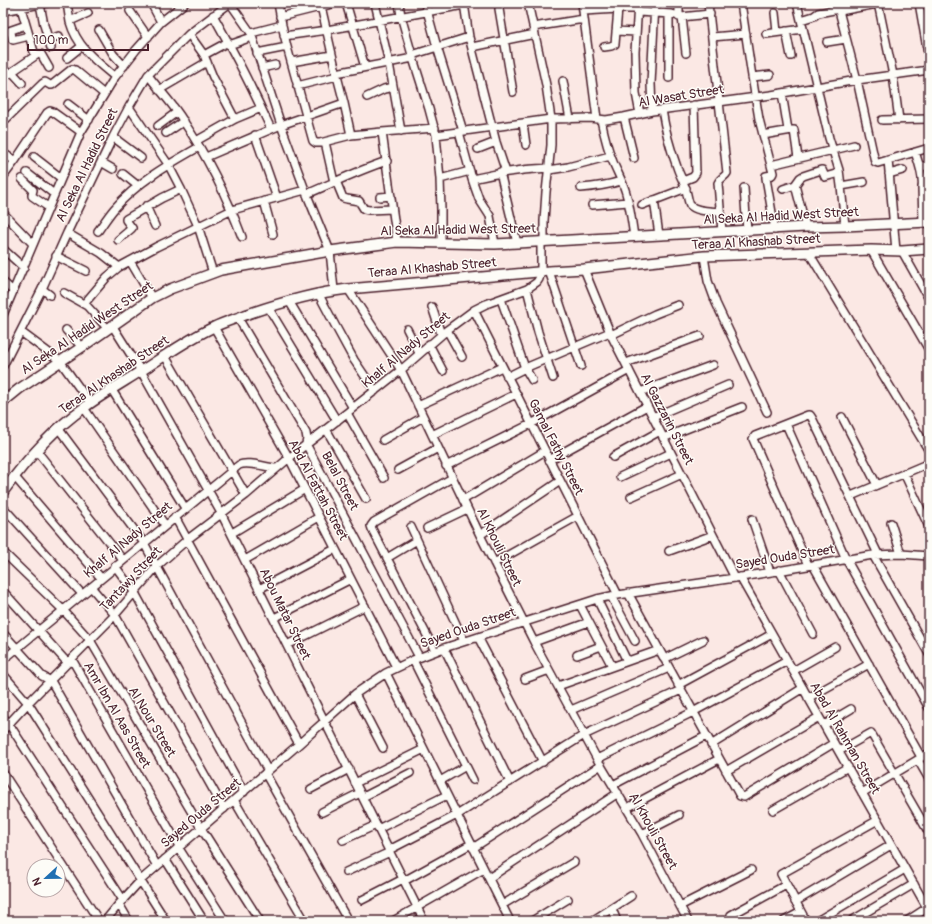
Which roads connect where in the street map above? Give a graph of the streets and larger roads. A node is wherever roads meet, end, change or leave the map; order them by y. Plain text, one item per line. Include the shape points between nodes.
1 (67, 3) edge
2 (151, 3) edge
3 (185, 3) edge
4 (230, 3) edge
5 (278, 3) edge
6 (336, 3) edge
7 (346, 3) edge
8 (375, 3) edge
9 (398, 3) edge
10 (425, 3) edge
11 (528, 3) edge
12 (582, 3) edge
13 (655, 3) edge
14 (679, 3) edge
15 (708, 3) edge
16 (741, 3) edge
17 (797, 3) edge
18 (880, 3) edge
19 (919, 3) edge
20 (43, 4) edge
21 (464, 4) edge
22 (319, 5) edge
23 (613, 7) edge
24 (21, 8) junction
25 (638, 8) edge
26 (839, 8) edge
27 (499, 9) dead end
28 (3, 11) edge
29 (130, 11) dead end
30 (427, 12) junction
31 (88, 13) dead end
32 (654, 13) junction
33 (775, 13) dead end
34 (669, 14) junction
35 (710, 14) junction
36 (213, 15) junction
37 (584, 15) junction
38 (401, 16) junction
39 (280, 17) junction
40 (681, 17) junction
41 (378, 20) junction
42 (801, 20) junction
43 (70, 21) junction
44 (161, 22) junction
45 (26, 25) junction
46 (282, 25) junction
47 (353, 25) junction
48 (926, 26) edge
49 (803, 29) junction
50 (99, 30) dead end
51 (327, 30) junction
52 (534, 30) junction
53 (11, 31) junction
54 (616, 31) junction
55 (786, 31) junction
56 (636, 32) junction
57 (777, 32) junction
58 (3, 33) edge
59 (189, 34) junction
60 (746, 34) junction
61 (766, 34) dead end
62 (251, 35) junction
63 (29, 36) junction
64 (59, 36) dead end
65 (284, 36) junction
66 (148, 37) junction
67 (469, 37) junction
68 (712, 37) junction
69 (49, 39) junction
70 (846, 39) junction
71 (504, 40) junction
72 (827, 42) dead end
73 (229, 44) junction
74 (82, 46) junction
75 (287, 47) junction
76 (437, 47) junction
77 (472, 47) junction
78 (604, 47) dead end
79 (52, 48) dead end
80 (257, 53) junction
81 (686, 53) dead end
82 (38, 54) junction
83 (204, 55) junction
84 (332, 55) junction
85 (413, 56) junction
86 (791, 56) dead end
87 (67, 58) dead end
88 (929, 60) edge
89 (207, 62) junction
90 (291, 62) junction
91 (389, 63) junction
92 (275, 65) dead end
93 (124, 66) junction
94 (365, 67) junction
95 (49, 68) dead end
96 (262, 68) junction
97 (929, 70) edge
98 (12, 72) junction
99 (336, 74) junction
100 (148, 75) junction
101 (770, 75) dead end
102 (892, 75) junction
103 (116, 77) junction
104 (752, 77) junction
105 (3, 78) edge
106 (669, 78) dead end
107 (857, 80) junction
108 (563, 81) dead end
109 (22, 83) dead end
110 (297, 86) junction
111 (393, 87) junction
112 (816, 87) junction
113 (159, 90) junction
114 (513, 92) dead end
115 (782, 93) junction
116 (104, 94) junction
117 (367, 97) dead end
118 (756, 97) junction
119 (719, 102) junction
120 (344, 103) junction
121 (68, 104) dead end
122 (694, 105) junction
123 (129, 107) junction
124 (261, 108) junction
125 (3, 110) edge
126 (662, 110) junction
127 (652, 111) junction
128 (176, 112) junction
129 (640, 114) junction
130 (9, 116) junction
131 (306, 116) junction
132 (624, 117) junction
133 (929, 118) edge
134 (235, 119) junction
135 (551, 119) junction
136 (570, 119) junction
137 (599, 119) junction
138 (89, 120) junction
139 (882, 120) dead end
140 (899, 120) junction
141 (184, 121) junction
142 (3, 122) edge
143 (523, 123) junction
144 (282, 125) junction
145 (158, 126) dead end
146 (492, 127) junction
147 (271, 129) junction
148 (788, 130) junction
149 (401, 131) junction
150 (435, 131) junction
151 (81, 132) junction
152 (382, 132) junction
153 (461, 132) junction
154 (166, 133) dead end
155 (255, 135) junction
156 (351, 135) junction
157 (763, 135) junction
158 (113, 137) junction
159 (325, 142) junction
160 (496, 142) junction
161 (198, 144) junction
162 (526, 145) dead end
163 (854, 145) dead end
164 (929, 148) edge
165 (478, 149) dead end
166 (833, 150) junction
167 (915, 152) junction
168 (3, 153) edge
169 (610, 156) junction
170 (206, 157) junction
171 (34, 158) dead end
172 (141, 158) dead end
173 (634, 158) dead end
174 (798, 158) junction
175 (888, 160) junction
176 (15, 161) junction
177 (387, 161) junction
178 (101, 162) junction
179 (168, 164) junction
180 (929, 164) edge
181 (771, 165) junction
182 (920, 168) junction
183 (113, 169) dead end
184 (549, 169) junction
185 (903, 170) dead end
186 (470, 171) junction
187 (503, 172) junction
188 (839, 173) junction
189 (123, 174) dead end
190 (889, 174) junction
191 (3, 177) edge
192 (61, 178) junction
193 (440, 179) junction
194 (472, 180) junction
195 (621, 181) junction
196 (335, 182) junction
197 (864, 182) dead end
198 (684, 185) junction
199 (795, 185) junction
200 (138, 186) junction
201 (842, 186) junction
202 (581, 188) dead end
203 (744, 188) dead end
204 (181, 189) junction
205 (783, 189) dead end
206 (306, 192) junction
207 (54, 194) junction
208 (380, 197) dead end
209 (277, 198) junction
210 (391, 198) junction
211 (400, 199) dead end
212 (654, 200) junction
213 (264, 201) junction
214 (628, 202) junction
215 (592, 205) dead end
216 (642, 205) dead end
217 (146, 206) junction
218 (48, 207) junction
219 (392, 208) junction
220 (232, 210) junction
221 (720, 212) junction
222 (3, 213) edge
223 (926, 222) edge
224 (893, 224) junction
225 (155, 226) dead end
226 (198, 226) junction
227 (845, 226) junction
228 (806, 227) junction
229 (775, 230) junction
230 (98, 231) dead end
231 (747, 231) junction
232 (722, 232) junction
233 (67, 233) junction
234 (273, 234) dead end
235 (659, 235) junction
236 (242, 237) dead end
237 (634, 237) junction
238 (118, 240) dead end
239 (397, 242) junction
240 (441, 242) junction
241 (542, 242) junction
242 (517, 243) junction
243 (33, 244) junction
244 (495, 244) junction
245 (3, 249) edge
246 (929, 249) edge
247 (871, 250) junction
248 (330, 251) junction
249 (899, 251) junction
250 (809, 252) junction
251 (56, 256) junction
252 (704, 256) junction
253 (130, 261) junction
254 (119, 267) junction
255 (24, 268) junction
256 (584, 269) junction
257 (86, 270) dead end
258 (545, 271) junction
259 (213, 273) junction
260 (3, 282) edge
261 (42, 289) junction
262 (348, 289) junction
263 (527, 289) junction
264 (334, 290) junction
265 (13, 291) junction
266 (64, 293) dead end
267 (318, 293) junction
268 (50, 295) dead end
269 (152, 298) junction
270 (501, 299) junction
271 (929, 300) edge
272 (289, 301) junction
273 (84, 304) junction
274 (678, 305) dead end
275 (268, 307) junction
276 (432, 307) dead end
277 (474, 310) junction
278 (3, 315) edge
279 (238, 318) junction
280 (110, 327) junction
281 (214, 327) junction
282 (407, 329) dead end
283 (66, 330) dead end
284 (21, 332) junction
285 (444, 332) junction
286 (610, 333) junction
287 (700, 336) dead end
288 (429, 344) junction
289 (82, 347) junction
290 (574, 347) junction
291 (929, 350) edge
292 (419, 353) junction
293 (165, 356) junction
294 (462, 357) dead end
295 (546, 359) junction
296 (60, 361) junction
297 (626, 363) junction
298 (713, 365) dead end
299 (3, 366) edge
300 (580, 366) dead end
301 (502, 367) junction
302 (525, 368) junction
303 (401, 370) junction
304 (629, 370) junction
305 (141, 371) junction
306 (443, 372) dead end
307 (507, 377) junction
308 (553, 378) dead end
309 (532, 380) dead end
310 (728, 385) dead end
311 (112, 390) junction
312 (375, 391) junction
313 (640, 392) junction
314 (516, 394) junction
315 (3, 402) edge
316 (87, 405) junction
317 (418, 406) junction
318 (647, 406) junction
319 (742, 407) dead end
320 (354, 408) junction
321 (767, 412) dead end
322 (347, 413) junction
323 (842, 416) dead end
324 (423, 417) junction
325 (653, 417) junction
326 (337, 421) junction
327 (530, 424) junction
328 (786, 424) junction
329 (58, 428) junction
330 (326, 429) junction
331 (662, 434) junction
332 (432, 435) junction
333 (383, 440) dead end
334 (927, 443) edge
335 (306, 444) junction
336 (438, 448) junction
337 (36, 450) junction
338 (544, 451) junction
339 (929, 451) edge
340 (671, 453) junction
341 (613, 457) dead end
342 (289, 458) junction
343 (549, 460) junction
344 (929, 462) edge
345 (446, 466) junction
346 (276, 468) junction
347 (231, 470) junction
348 (398, 470) dead end
349 (904, 473) junction
350 (682, 474) junction
351 (14, 476) junction
352 (620, 477) dead end
353 (384, 478) dead end
354 (452, 478) junction
355 (560, 481) junction
356 (877, 485) junction
357 (208, 489) junction
358 (305, 489) junction
359 (3, 492) edge
360 (246, 495) junction
361 (851, 496) junction
362 (631, 497) dead end
363 (366, 499) dead end
364 (463, 500) junction
365 (3, 507) edge
366 (185, 508) junction
367 (467, 509) junction
368 (221, 513) junction
369 (578, 516) junction
370 (175, 517) junction
371 (319, 517) junction
372 (752, 519) dead end
373 (891, 523) dead end
374 (165, 525) junction
375 (411, 527) dead end
376 (929, 527) edge
377 (427, 528) dead end
378 (232, 533) junction
379 (480, 535) junction
380 (713, 535) junction
381 (188, 539) junction
382 (417, 540) junction
383 (144, 543) junction
384 (336, 549) junction
385 (3, 552) edge
386 (669, 552) dead end
387 (901, 554) junction
388 (876, 555) junction
389 (929, 556) edge
390 (387, 558) junction
391 (846, 559) junction
392 (123, 560) junction
393 (245, 560) junction
394 (494, 563) junction
395 (810, 565) junction
396 (116, 566) junction
397 (157, 566) junction
398 (779, 570) junction
399 (770, 572) junction
400 (737, 577) junction
401 (101, 578) junction
402 (351, 578) junction
403 (91, 587) junction
404 (259, 589) junction
405 (3, 590) edge
406 (135, 593) junction
407 (628, 593) junction
408 (82, 594) junction
409 (614, 595) junction
410 (597, 599) junction
411 (580, 605) junction
412 (365, 606) junction
413 (63, 610) junction
414 (115, 615) junction
415 (274, 618) junction
416 (524, 622) junction
417 (589, 622) junction
418 (38, 630) junction
419 (3, 633) edge
420 (772, 634) junction
421 (813, 634) dead end
422 (478, 637) junction
423 (90, 640) junction
424 (703, 640) dead end
425 (464, 641) junction
426 (635, 641) dead end
427 (534, 642) junction
428 (287, 645) junction
429 (601, 646) junction
430 (836, 647) dead end
431 (17, 648) junction
432 (444, 648) junction
433 (659, 650) junction
434 (435, 651) junction
435 (929, 654) edge
436 (577, 655) dead end
437 (416, 659) junction
438 (664, 659) junction
439 (3, 660) edge
440 (70, 661) junction
441 (627, 661) junction
442 (788, 661) junction
443 (869, 664) junction
444 (612, 666) junction
445 (396, 667) junction
446 (669, 668) junction
447 (549, 670) junction
448 (793, 671) junction
449 (386, 673) junction
450 (3, 674) edge
451 (525, 679) dead end
452 (51, 681) junction
453 (558, 686) junction
454 (679, 687) junction
455 (803, 688) junction
456 (356, 694) junction
457 (808, 698) junction
458 (28, 703) junction
459 (929, 708) edge
460 (571, 710) junction
461 (852, 710) dead end
462 (693, 712) junction
463 (3, 717) edge
464 (819, 717) junction
465 (325, 722) junction
466 (9, 724) junction
467 (824, 725) junction
468 (3, 730) edge
469 (584, 735) junction
470 (706, 736) junction
471 (834, 743) junction
472 (299, 744) junction
473 (711, 745) junction
474 (383, 748) dead end
475 (424, 749) junction
476 (839, 751) junction
477 (929, 753) edge
478 (719, 759) junction
479 (920, 759) junction
480 (543, 762) junction
481 (599, 762) junction
482 (466, 766) junction
483 (848, 767) junction
484 (349, 769) junction
485 (726, 771) junction
486 (266, 772) junction
487 (3, 773) edge
488 (410, 773) dead end
489 (895, 774) junction
490 (929, 779) edge
491 (473, 780) dead end
492 (440, 781) junction
493 (510, 782) junction
494 (355, 783) junction
495 (613, 785) junction
496 (311, 789) dead end
497 (244, 792) junction
498 (618, 793) junction
499 (862, 793) junction
500 (362, 795) junction
501 (447, 795) junction
502 (234, 800) junction
503 (627, 808) junction
504 (224, 809) junction
505 (773, 810) dead end
506 (322, 812) dead end
507 (457, 815) junction
508 (679, 815) dead end
509 (878, 820) junction
510 (377, 827) junction
511 (201, 828) junction
512 (929, 833) edge
513 (642, 834) junction
514 (343, 840) dead end
515 (891, 845) junction
516 (472, 846) junction
517 (179, 847) junction
518 (389, 851) junction
519 (165, 859) junction
520 (574, 862) dead end
521 (157, 866) junction
522 (484, 869) junction
523 (751, 870) dead end
524 (906, 870) junction
525 (346, 872) dead end
526 (489, 878) junction
527 (141, 880) junction
528 (404, 880) junction
529 (914, 884) junction
530 (786, 885) junction
531 (632, 896) dead end
532 (568, 899) dead end
533 (362, 900) dead end
534 (121, 902) junction
535 (795, 902) junction
536 (502, 905) junction
537 (680, 906) junction
538 (417, 907) junction
539 (612, 908) junction
540 (928, 910) edge
541 (801, 912) junction
542 (731, 915) dead end
543 (508, 920) edge
544 (685, 920) edge
545 (99, 921) edge
546 (105, 921) edge
547 (129, 921) edge
548 (166, 921) edge
549 (204, 921) edge
550 (225, 921) edge
551 (260, 921) edge
552 (305, 921) edge
553 (348, 921) edge
554 (393, 921) edge
555 (424, 921) edge
556 (532, 921) edge
557 (592, 921) edge
558 (617, 921) edge
559 (784, 921) edge
560 (806, 921) edge
561 (817, 921) edge
562 (851, 921) edge
563 (906, 921) edge

1 - 43 street
2 - 44 street
3 - 44 street, Al Seka Al Hadid Street
4 - 36 street, Al Seka Al Hadid Street
4 - 62 street
5 - 39 street
6 - 22 street
7 - 47 street
8 - 41 street
9 - 38 street
10 - 30 street
11 - 52 street
12 - 37 street
13 - 32 street
14 - 40 street
15 - 35 street
16 - 60 street
17 - 42 street
18 - 26 street
18 - 102 street
19 - 48 street
20 - 24 street
20 - 69 street via 41,13
21 - 30 street
21 - 67 street
22 - 39 street
22 - 51 street
23 - 25 street
23 - 37 street
23 - 54 street
24 - 28 street
24 - 45 street
25 - 32 street
25 - 56 street
26 - 42 street
26 - 70 street
27 - 71 street
29 - 66 street
30 - 38 street
30 - 76 street
31 - 43 street
32 - 34 street
32 - 127 street via 650,84
33 - 57 street
34 - 40 street
34 - 106 street
35 - 40 street
35 - 68 street
36 - 59 street, Al Seka Al Hadid Street
36 - 73 street
37 - 52 street
37 - 137 street
38 - 41 street
38 - 85 street
39 - 46 street
40 - 81 street
41 - 47 street
41 - 91 street
42 - 49 street
43 - 74 street
44 - 66 street, Al Seka Al Hadid Street
45 - 53 street
45 - 63 street
46 - 62 street
46 - 65 street
47 - 51 street
47 - 94 street
48 - 88 street
49 - 55 street
49 - 112 street
50 - 93 street via 112,54
51 - 65 street
51 - 84 street
52 - 71 street
52 - 135 street
53 - 58 street
53 - 63 street via 13,40
54 - 56 street
54 - 78 street via 615,44
55 - 57 street
55 - 86 street
56 - 129 street via 636,93
57 - 61 street
59 - 83 street
59 - 100 street, Al Seka Al Hadid Street
60 - 68 street
60 - 104 street
62 - 73 street
62 - 80 street
63 - 82 street via 34,52
64 - 69 street
65 - 75 street
66 - 93 street, Al Seka Al Hadid Street
67 - 76 street
67 - 77 street
68 - 119 street
69 - 79 street
70 - 72 street
70 - 107 street
71 - 77 street
71 - 114 street
73 - 83 street
73 - 124 street
74 - 87 street
74 - 103 street via 92,58
75 - 80 street
75 - 90 street
76 - 85 street
76 - 153 street
77 - 146 street
80 - 96 street
82 - 95 street via 41,54
82 - 98 street
83 - 89 street
84 - 90 street
84 - 99 street
85 - 91 street
85 - 150 street
89 - 113 street
89 - 134 street
90 - 110 street
91 - 94 street
91 - 111 street
92 - 96 street
93 - 103 street, Al Seka Al Hadid Street
94 - 99 street
96 - 144 street
97 - 102 street, Al Wasat Street
98 - 105 street
98 - 109 street
99 - 110 street
99 - 120 street
100 - 113 street
100 - 123 street, Al Seka Al Hadid Street
101 - 104 street
102 - 107 street, Al Wasat Street
102 - 140 street
103 - 116 street, Al Seka Al Hadid Street
104 - 118 street
107 - 112 street, Al Wasat Street
107 - 175 street via 874,160 876,163
108 - 136 street
110 - 131 street
111 - 117 street
111 - 149 street
112 - 115 street, Al Wasat Street
112 - 166 street
113 - 128 street
115 - 118 street, Al Wasat Street
115 - 148 street
116 - 130 street via 74,69 54,85 44,83
116 - 138 street, Al Seka Al Hadid Street
118 - 119 street, Al Wasat Street
118 - 157 street
119 - 122 street, Al Wasat Street
119 - 221 street via 727,173 718,183
120 - 131 street
120 - 156 street
121 - 138 street
122 - 126 street, Al Wasat Street
122 - 198 street via 696,173
123 - 158 street, Al Seka Al Hadid Street
123 - 179 street
124 - 134 street
124 - 147 street
125 - 130 street
126 - 127 street, Al Wasat Street
126 - 198 street via 668,142
127 - 129 street, Al Wasat Street
128 - 141 street
128 - 145 street
129 - 132 street, Al Wasat Street
130 - 142 street
131 - 144 street
131 - 159 street, Al Wasat Street via 313,141
132 - 137 street, Al Wasat Street
132 - 173 street
133 - 140 street
134 - 161 street
135 - 136 street, Al Wasat Street
135 - 143 street, Al Wasat Street
135 - 184 street
136 - 137 street, Al Wasat Street
137 - 169 street
138 - 151 street, Al Seka Al Hadid Street
139 - 140 street
141 - 154 street
141 - 161 street
143 - 146 street, Al Wasat Street
143 - 162 street
144 - 147 street
144 - 206 street
146 - 153 street, Al Wasat Street
146 - 160 street
147 - 155 street
148 - 157 street
148 - 174 street via 795,131
149 - 150 street, Al Wasat Street
149 - 152 street, Al Wasat Street
150 - 153 street, Al Wasat Street
150 - 193 street
151 - 176 street via 50,111
151 - 192 street, Al Seka Al Hadid Street
152 - 156 street, Al Wasat Street
152 - 177 street
153 - 186 street
155 - 170 street
155 - 209 street
156 - 159 street, Al Wasat Street
157 - 181 street
158 - 172 street
158 - 178 street, Al Seka Al Hadid Street
159 - 196 street
160 - 165 street
160 - 187 street
161 - 170 street
161 - 179 street
163 - 166 street
164 - 167 street
166 - 174 street
166 - 188 street
167 - 175 street
167 - 182 street
168 - 176 street
169 - 184 street via 568,167
169 - 195 street
170 - 220 street
171 - 192 street
174 - 181 street
175 - 190 street
176 - 191 street
177 - 196 street
177 - 210 street
178 - 183 street
178 - 233 street, Al Seka Al Hadid Street
179 - 200 street
179 - 204 street
180 - 182 street
181 - 229 street via 773,174 766,178
182 - 223 street
184 - 187 street
184 - 241 street
185 - 190 street
186 - 193 street
186 - 194 street
187 - 194 street
187 - 242 street
188 - 199 street via 825,177 821,170 802,177
188 - 201 street
189 - 200 street
190 - 224 street
192 - 207 street, Al Seka Al Hadid Street
193 - 240 street
194 - 244 street via 479,199 490,216
195 - 202 street
195 - 214 street
196 - 206 street
196 - 219 street via 343,198 359,201 364,209
197 - 201 street
198 - 212 street
198 - 221 street via 692,207
199 - 205 street
199 - 228 street
200 - 230 street via 114,209
201 - 227 street
203 - 231 street
204 - 217 street
204 - 226 street
206 - 209 street
206 - 248 street
207 - 218 street, Al Seka Al Hadid Street
207 - 218 street via 24,176 33,190 32,196
208 - 210 street
209 - 213 street
210 - 211 street
210 - 219 street
212 - 216 street
212 - 235 street
213 - 220 street
213 - 234 street
214 - 215 street
214 - 237 street
217 - 225 street
217 - 238 street via 125,219 132,228
218 - 243 street, Al Seka Al Hadid Street
219 - 239 street
220 - 226 street
220 - 236 street
221 - 232 street
222 - 243 street
223 - 224 street, Al Seka Al Hadid West Street
224 - 227 street, Al Seka Al Hadid West Street
224 - 249 street
226 - 253 street
226 - 259 street
227 - 228 street, Al Seka Al Hadid West Street
228 - 229 street, Al Seka Al Hadid West Street
229 - 231 street, Al Seka Al Hadid West Street
231 - 232 street, Al Seka Al Hadid West Street
232 - 235 street, Al Seka Al Hadid West Street
233 - 251 street, Al Seka Al Hadid Street
233 - 254 street
235 - 237 street, Al Seka Al Hadid West Street
237 - 241 street, Al Seka Al Hadid West Street
239 - 240 street, Al Seka Al Hadid West Street
239 - 248 street, Al Seka Al Hadid West Street
240 - 244 street, Al Seka Al Hadid West Street
241 - 242 street, Al Seka Al Hadid West Street
241 - 258 street
242 - 244 street, Al Seka Al Hadid West Street
243 - 255 street, Al Seka Al Hadid Street
245 - 255 street
246 - 249 street, Teraa Al Khashab Street
247 - 249 street, Teraa Al Khashab Street
247 - 250 street, Teraa Al Khashab Street
247 - 291 street
248 - 259 street, Al Seka Al Hadid West Street
248 - 264 street
249 - 271 street
250 - 252 street, Teraa Al Khashab Street
250 - 334 street
251 - 257 street
251 - 261 street, Al Seka Al Hadid Street
252 - 256 street, Teraa Al Khashab Street
252 - 321 street via 708,281 716,304
253 - 254 street
253 - 269 street
254 - 273 street
255 - 265 street, Al Seka Al Hadid Street
256 - 258 street, Teraa Al Khashab Street
256 - 286 street, Al Gazzarin Street
258 - 262 street, Teraa Al Khashab Street
258 - 263 street, Khalf Al Nady Street via 537,282
258 - 290 street
259 - 269 street, Al Seka Al Hadid West Street
260 - 265 street
261 - 268 street
261 - 284 street, Al Seka Al Hadid Street
262 - 264 street, Teraa Al Khashab Street
262 - 303 street, Al Khouli Street
263 - 270 street, Khalf Al Nady Street
263 - 295 street
264 - 267 street, Teraa Al Khashab Street
265 - 278 street, Al Seka Al Hadid Street
266 - 273 street, Abou Matar Street
267 - 272 street, Teraa Al Khashab Street
267 - 312 street via 354,360
269 - 280 street, Al Seka Al Hadid West Street
270 - 277 street, Khalf Al Nady Street
270 - 302 street
272 - 275 street, Teraa Al Khashab Street
272 - 320 street
273 - 280 street, Abou Matar Street
274 - 286 street
275 - 279 street, Teraa Al Khashab Street
275 - 326 street
276 - 285 street
277 - 285 street, Khalf Al Nady Street
277 - 301 street, Gamal Fathy Street
279 - 281 street, Teraa Al Khashab Street
279 - 335 street, Belal Street via 306,433
280 - 289 street, Al Seka Al Hadid West Street
280 - 305 street, Abou Matar Street
281 - 293 street, Teraa Al Khashab Street
281 - 342 street, Abd Al Fattah Street
282 - 292 street
283 - 289 street
284 - 296 street
284 - 299 street, Al Seka Al Hadid Street
285 - 288 street, Khalf Al Nady Street
285 - 294 street
286 - 290 street
286 - 297 street, Al Gazzarin Street
287 - 297 street
288 - 292 street, Khalf Al Nady Street
288 - 306 street
289 - 296 street, Al Seka Al Hadid West Street
290 - 295 street
290 - 300 street
292 - 303 street, Khalf Al Nady Street
293 - 305 street, Teraa Al Khashab Street
293 - 347 street
295 - 302 street
295 - 308 street
296 - 315 street, Al Seka Al Hadid West Street
296 - 316 street
297 - 304 street, Al Gazzarin Street
298 - 313 street
301 - 307 street, Gamal Fathy Street
301 - 317 street
302 - 307 street
302 - 309 street
303 - 312 street, Khalf Al Nady Street
303 - 317 street, Al Khouli Street
304 - 313 street, Al Gazzarin Street
304 - 327 street
305 - 311 street, Teraa Al Khashab Street
305 - 357 street, Abou Matar Street
307 - 314 street, Gamal Fathy Street
310 - 325 street
311 - 316 street, Teraa Al Khashab Street
311 - 366 street
312 - 320 street, Khalf Al Nady Street
313 - 318 street, Al Gazzarin Street
314 - 327 street, Gamal Fathy Street
314 - 332 street
316 - 329 street, Teraa Al Khashab Street
316 - 374 street
317 - 324 street, Al Khouli Street
318 - 325 street, Al Gazzarin Street
318 - 343 street
319 - 331 street
320 - 322 street, Khalf Al Nady Street
322 - 326 street, Khalf Al Nady Street
322 - 353 street
323 - 356 street
324 - 332 street, Al Khouli Street
324 - 333 street
325 - 331 street, Al Gazzarin Street
326 - 330 street, Khalf Al Nady Street
327 - 338 street, Gamal Fathy Street
327 - 345 street
328 - 361 street via 811,416
328 - 391 street
328 - 395 street via 755,436 753,440
329 - 337 street, Teraa Al Khashab Street
329 - 383 street
330 - 335 street, Khalf Al Nady Street
330 - 363 street
331 - 340 street, Al Gazzarin Street
331 - 341 street
332 - 336 street, Al Khouli Street
334 - 339 street
335 - 342 street, Khalf Al Nady Street
335 - 437 street, Belal Street
336 - 345 street, Al Khouli Street
336 - 348 street
337 - 351 street, Teraa Al Khashab Street
337 - 392 street
338 - 343 street, Gamal Fathy Street
338 - 364 street
340 - 350 street, Al Gazzarin Street
340 - 352 street
342 - 346 street, Tantawy Street
342 - 358 street, Abd Al Fattah Street
343 - 355 street, Gamal Fathy Street
344 - 349 street
345 - 354 street, Al Khouli Street
346 - 347 street, Khalf Al Nady Street via 243,463
346 - 360 street, Tantawy Street
347 - 357 street, Khalf Al Nady Street
347 - 360 street
349 - 356 street
349 - 376 street
350 - 362 street
350 - 380 street, Al Gazzarin Street
351 - 359 street, Teraa Al Khashab Street
351 - 401 street
354 - 364 street, Al Khouli Street
354 - 390 street via 373,523 372,529
355 - 369 street, Gamal Fathy Street
355 - 379 street
356 - 361 street
357 - 366 street, Khalf Al Nady Street
357 - 368 street, Abou Matar Street
358 - 371 street, Abd Al Fattah Street
358 - 378 street
360 - 368 street, Tantawy Street
361 - 388 street
364 - 367 street, Al Khouli Street
365 - 408 street
366 - 370 street, Khalf Al Nady Street
367 - 377 street
367 - 379 street, Al Khouli Street
368 - 378 street, Abou Matar Street
368 - 381 street, Tantawy Street
369 - 394 street
369 - 409 street, Gamal Fathy Street
370 - 374 street, Khalf Al Nady Street
370 - 381 street
371 - 384 street, Abd Al Fattah Street
371 - 393 street
372 - 399 street
373 - 387 street
374 - 383 street, Khalf Al Nady Street
375 - 382 street
378 - 393 street, Abou Matar Street
379 - 394 street, Al Khouli Street
380 - 386 street
380 - 400 street, Al Gazzarin Street
381 - 397 street, Tantawy Street
381 - 472 street
382 - 390 street
382 - 425 street
383 - 392 street, Khalf Al Nady Street
383 - 397 street
384 - 402 street, Abd Al Fattah Street
384 - 404 street
385 - 413 street, Al Nour Street
387 - 388 street, Sayed Ouda Street
387 - 389 street, Sayed Ouda Street
388 - 391 street, Sayed Ouda Street
388 - 435 street
390 - 434 street
391 - 395 street, Sayed Ouda Street
391 - 459 street
392 - 396 street, Khalf Al Nady Street
393 - 404 street, Abou Matar Street
394 - 416 street, Al Khouli Street
395 - 398 street, Sayed Ouda Street
395 - 443 street
396 - 401 street, Khalf Al Nady Street
396 - 406 street
397 - 406 street, Tantawy Street
397 - 486 street
398 - 399 street, Sayed Ouda Street
398 - 421 street
399 - 400 street, Sayed Ouda Street
400 - 407 street, Sayed Ouda Street
400 - 420 street, Abad Al Rahman Street
401 - 403 street, Khalf Al Nady Street
402 - 412 street, Abd Al Fattah Street
402 - 415 street
403 - 408 street, Khalf Al Nady Street
403 - 414 street
404 - 415 street, Abou Matar Street
405 - 418 street, Amr Ibn Al Aas Street
406 - 414 street, Tantawy Street
406 - 497 street
407 - 409 street, Sayed Ouda Street
407 - 433 street
408 - 413 street, Khalf Al Nady Street
409 - 410 street, Sayed Ouda Street
409 - 426 street, Gamal Fathy Street
410 - 411 street, Sayed Ouda Street
410 - 441 street
411 - 416 street, Sayed Ouda Street
411 - 417 street
412 - 428 street
412 - 445 street, Abd Al Fattah Street
413 - 418 street, Khalf Al Nady Street
413 - 423 street, Al Nour Street
414 - 423 street, Tantawy Street
414 - 504 street
415 - 428 street, Abou Matar Street
416 - 422 street, Sayed Ouda Street
416 - 427 street, Al Khouli Street
417 - 427 street
417 - 429 street
418 - 431 street, Khalf Al Nady Street
418 - 440 street, Amr Ibn Al Aas Street via 66,661
419 - 431 street
420 - 442 street, Abad Al Rahman Street
420 - 454 street
422 - 425 street, Sayed Ouda Street
422 - 480 street
423 - 440 street, Tantawy Street
423 - 511 street, Al Nour Street
424 - 438 street
425 - 432 street, Sayed Ouda Street
427 - 447 street, Al Khouli Street
428 - 465 street, Abou Matar Street
429 - 436 street
429 - 444 street
430 - 448 street
431 - 439 street, Khalf Al Nady Street
431 - 452 street via 42,676
432 - 434 street, Sayed Ouda Street
432 - 493 street
433 - 438 street
433 - 441 street
434 - 437 street, Sayed Ouda Street
437 - 445 street, Sayed Ouda Street
437 - 482 street, Belal Street
438 - 446 street
440 - 452 street, Tantawy Street
440 - 517 street, Amr Ibn Al Aas Street via 74,663
441 - 444 street
442 - 448 street, Abad Al Rahman Street
442 - 462 street
443 - 457 street
443 - 479 street
444 - 453 street
445 - 449 street, Sayed Ouda Street
446 - 454 street
446 - 460 street
447 - 451 street
447 - 453 street, Al Khouli Street
448 - 455 street, Abad Al Rahman Street
449 - 456 street, Sayed Ouda Street
449 - 475 street
450 - 458 street
452 - 458 street, Tantawy Street
452 - 521 street
453 - 460 street, Al Khouli Street
454 - 462 street
454 - 469 street
455 - 457 street, Abad Al Rahman Street
455 - 473 street
456 - 465 street, Sayed Ouda Street
456 - 474 street
457 - 464 street, Abad Al Rahman Street
458 - 466 street, Tantawy Street
458 - 527 street
460 - 469 street, Al Khouli Street
461 - 467 street
462 - 470 street
462 - 481 street
463 - 466 street
464 - 467 street, Abad Al Rahman Street
464 - 485 street
465 - 472 street, Sayed Ouda Street
465 - 484 street, Abou Matar Street
466 - 468 street, Tantawy Street
466 - 534 street
467 - 471 street, Abad Al Rahman Street
469 - 480 street
469 - 481 street, Al Khouli Street
470 - 473 street
470 - 495 street
471 - 476 street, Abad Al Rahman Street
471 - 485 street via 744,797 739,795
472 - 486 street, Sayed Ouda Street
473 - 478 street
475 - 492 street
475 - 494 street
476 - 483 street, Abad Al Rahman Street
476 - 489 street via 871,733
477 - 479 street
478 - 485 street
478 - 503 street
479 - 489 street
479 - 490 street
480 - 493 street
481 - 495 street, Al Khouli Street
481 - 516 street
482 - 491 street, Belal Street
482 - 492 street
483 - 499 street, Abad Al Rahman Street
483 - 505 street
484 - 494 street, Abou Matar Street
484 - 496 street
486 - 497 street, Sayed Ouda Street
486 - 553 street
487 - 545 street
488 - 500 street
489 - 499 street
489 - 512 street
492 - 501 street
493 - 507 street
494 - 500 street, Abou Matar Street
495 - 498 street, Al Khouli Street
497 - 502 street, Sayed Ouda Street
498 - 503 street, Al Khouli Street
498 - 526 street
499 - 509 street, Abad Al Rahman Street
500 - 506 street
500 - 510 street, Abou Matar Street
501 - 507 street
501 - 510 street
502 - 504 street, Sayed Ouda Street
502 - 552 street
503 - 513 street, Al Khouli Street
504 - 511 street, Sayed Ouda Street
507 - 516 street
507 - 518 street
508 - 513 street
509 - 515 street, Abad Al Rahman Street
509 - 530 street via 781,874
510 - 514 street
510 - 518 street, Abou Matar Street
511 - 517 street, Sayed Ouda Street
511 - 551 street, Al Nour Street
513 - 537 street, Al Khouli Street
515 - 524 street, Abad Al Rahman Street
515 - 535 street
516 - 522 street
516 - 528 street
517 - 519 street, Sayed Ouda Street
517 - 550 street, Amr Ibn Al Aas Street
518 - 525 street
518 - 528 street, Abou Matar Street
519 - 521 street, Sayed Ouda Street
519 - 549 street
520 - 536 street
521 - 527 street, Sayed Ouda Street
522 - 526 street
522 - 538 street
523 - 537 street
524 - 529 street, Abad Al Rahman Street
524 - 561 street
526 - 536 street
527 - 534 street, Sayed Ouda Street
527 - 548 street
528 - 533 street
528 - 538 street, Abou Matar Street
529 - 540 street, Abad Al Rahman Street
529 - 562 street
530 - 535 street
530 - 542 street
531 - 539 street
532 - 556 street
534 - 546 street, Sayed Ouda Street
534 - 547 street
535 - 541 street
536 - 543 street
537 - 544 street, Al Khouli Street
538 - 554 street
538 - 555 street, Abou Matar Street
539 - 557 street
539 - 558 street
540 - 563 street
541 - 559 street
541 - 560 street

